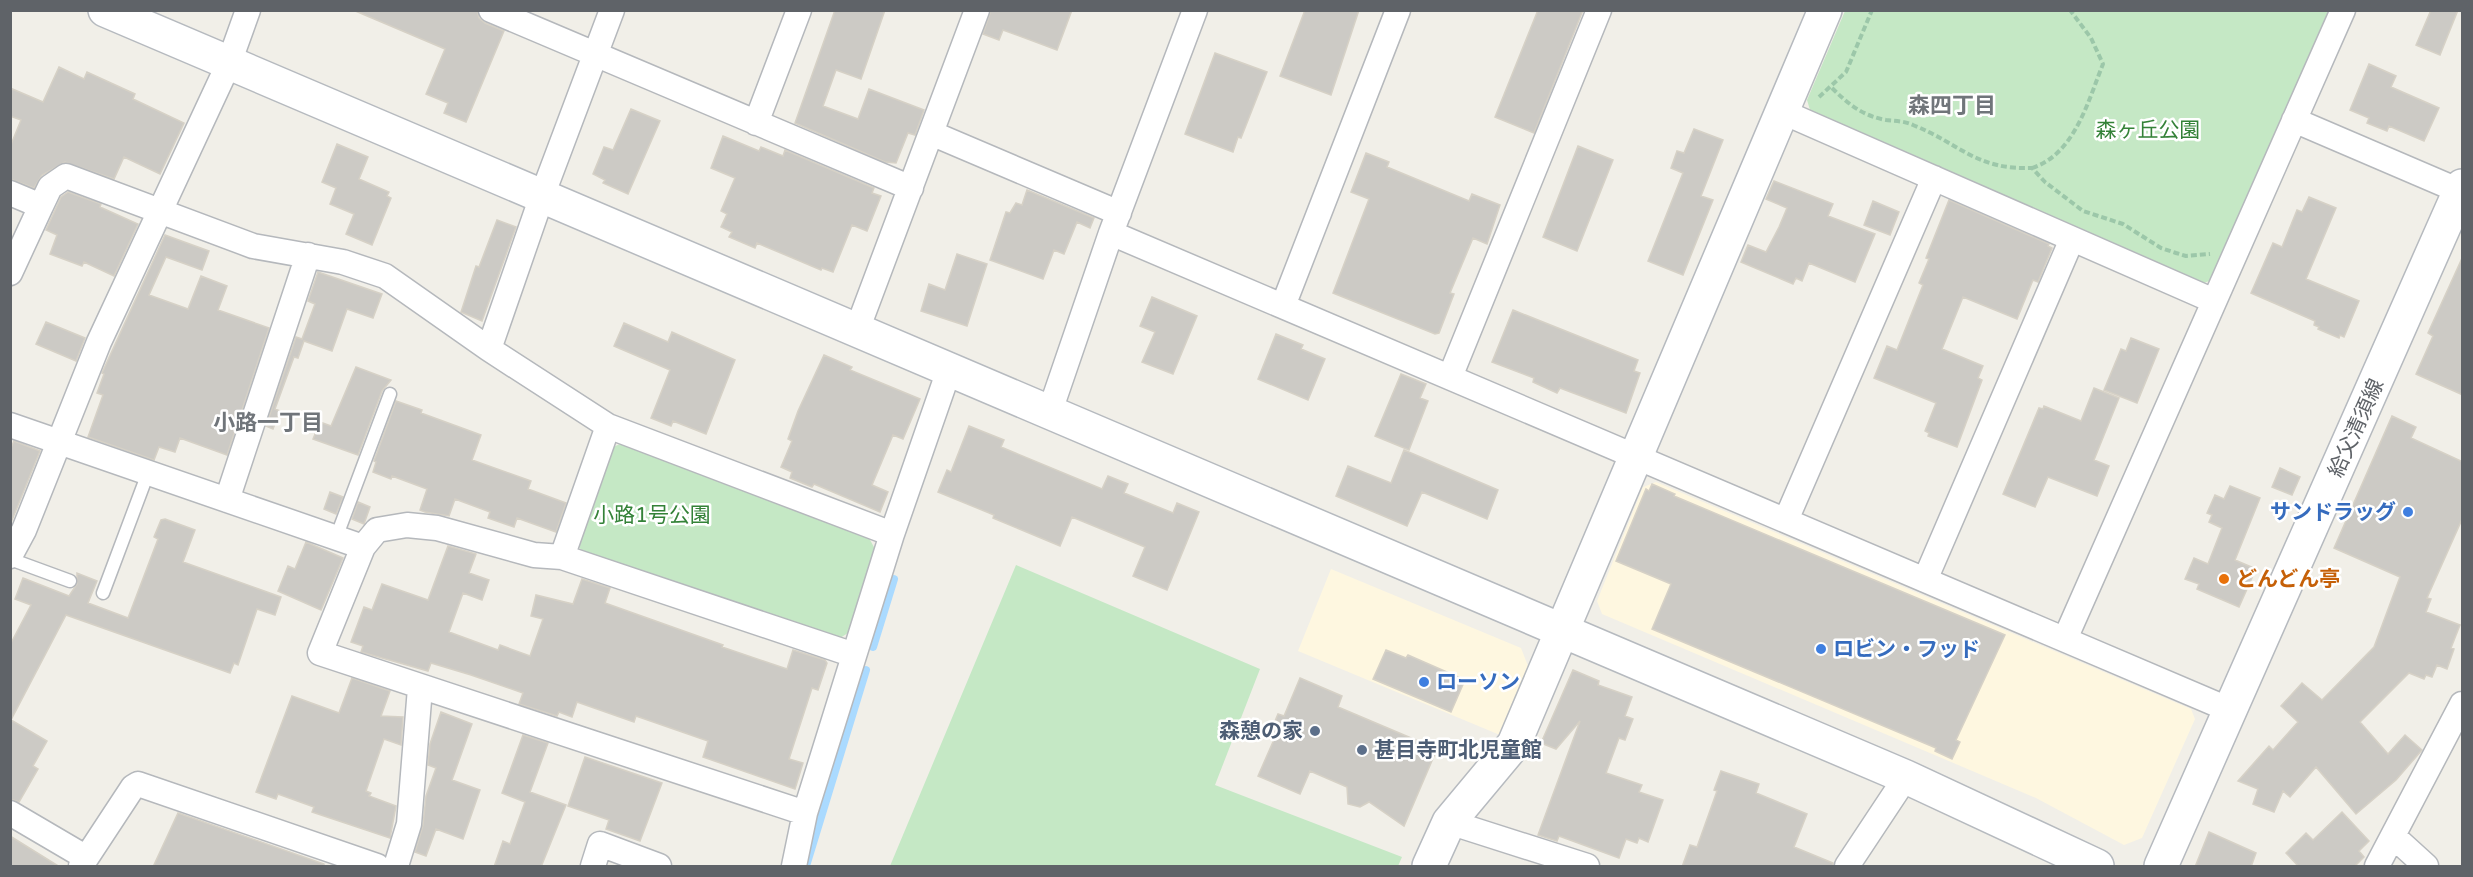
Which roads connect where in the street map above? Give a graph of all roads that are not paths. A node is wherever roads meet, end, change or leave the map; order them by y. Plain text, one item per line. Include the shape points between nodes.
1 (105, 10) edge
2 (248, 10) edge
3 (491, 10) edge
4 (612, 10) edge
5 (799, 10) edge
6 (977, 10) edge
7 (1195, 10) edge
8 (1398, 10) edge
9 (1599, 10) edge
10 (1825, 10) edge
11 (2343, 10) edge
12 (596, 55) junction
13 (229, 63) junction
14 (1793, 116) junction
15 (2294, 120) junction
16 (756, 123) junction
17 (931, 133) junction
18 (1934, 178) junction
19 (911, 188) junction
20 (2462, 190) edge
21 (10, 193) edge
22 (542, 196) junction
23 (41, 206) junction
24 (159, 211) junction
25 (1115, 223) junction
26 (2072, 239) junction
27 (308, 255) junction
28 (10, 273) edge
29 (2214, 301) junction
30 (1283, 306) junction
31 (857, 330) junction
32 (489, 349) junction
33 (949, 370) junction
34 (1450, 377) junction
35 (390, 394) dead end
36 (1049, 414) junction
37 (10, 425) edge
38 (608, 426) junction
39 (59, 443) junction
40 (1635, 455) junction
41 (148, 473) junction
42 (227, 500) junction
43 (1786, 520) junction
44 (892, 534) junction
45 (336, 538) junction
46 (363, 548) junction
47 (10, 557) edge
48 (562, 557) junction
49 (1925, 580) junction
50 (70, 581) dead end
51 (103, 592) dead end
52 (1561, 631) junction
53 (2065, 639) junction
54 (854, 655) junction
55 (420, 688) junction
56 (2463, 704) edge
57 (2230, 710) junction
58 (1905, 777) junction
59 (10, 813) edge
60 (804, 813) junction
61 (1449, 822) junction
62 (2392, 836) junction
63 (83, 862) edge
64 (377, 867) edge
65 (396, 867) edge
66 (593, 867) edge
67 (659, 867) edge
68 (794, 867) edge
69 (1429, 867) edge
70 (1587, 867) edge
71 (1847, 867) edge
72 (2097, 867) edge
73 (2161, 867) edge
74 (2377, 867) edge
75 (2426, 867) edge

1 - 13 street
2 - 13 street
3 - 12 street
4 - 12 street
5 - 16 street
6 - 17 street
7 - 25 street
8 - 30 street
9 - 34 street
10 - 14 street
11 - 15 street
12 - 16 street
12 - 22 street
13 - 22 street
13 - 24 street
14 - 18 street
14 - 40 street
15 - 20 street
15 - 29 street
16 - 19 street
17 - 19 street
17 - 25 street
18 - 26 street
18 - 43 street
19 - 31 street
20 - 57 street, 給父清須線
21 - 23 street
22 - 31 street
22 - 32 street
23 - 24 street via 50,187 66,176
23 - 28 street
24 - 27 street via 253,246
24 - 39 street via 99,342
25 - 30 street
25 - 36 street
26 - 29 street
26 - 49 street
27 - 32 street via 386,276
27 - 42 street
29 - 53 street
30 - 34 street
31 - 33 street
32 - 38 street
33 - 36 street
33 - 44 street
34 - 40 street
35 - 45 lane
36 - 52 street
37 - 39 street
38 - 44 street
38 - 48 street
39 - 41 street
39 - 47 street
40 - 43 street
40 - 52 street
41 - 42 street
41 - 51 lane
42 - 45 street
43 - 49 street
44 - 54 street
45 - 46 street
46 - 48 street via 377,530 407,525 437,528 534,555
46 - 55 street via 320,652
47 - 50 lane
48 - 54 street
49 - 53 street
52 - 58 street
52 - 61 street via 1514,744
53 - 57 street
54 - 60 street
55 - 60 street
55 - 65 street via 409,824
56 - 62 street
57 - 73 street, 給父清須線
58 - 71 street
58 - 72 street
59 - 63 street
60 - 68 street
61 - 69 street
61 - 70 street
62 - 74 street
62 - 75 street
63 - 64 street via 138,784
66 - 67 street via 600,844

